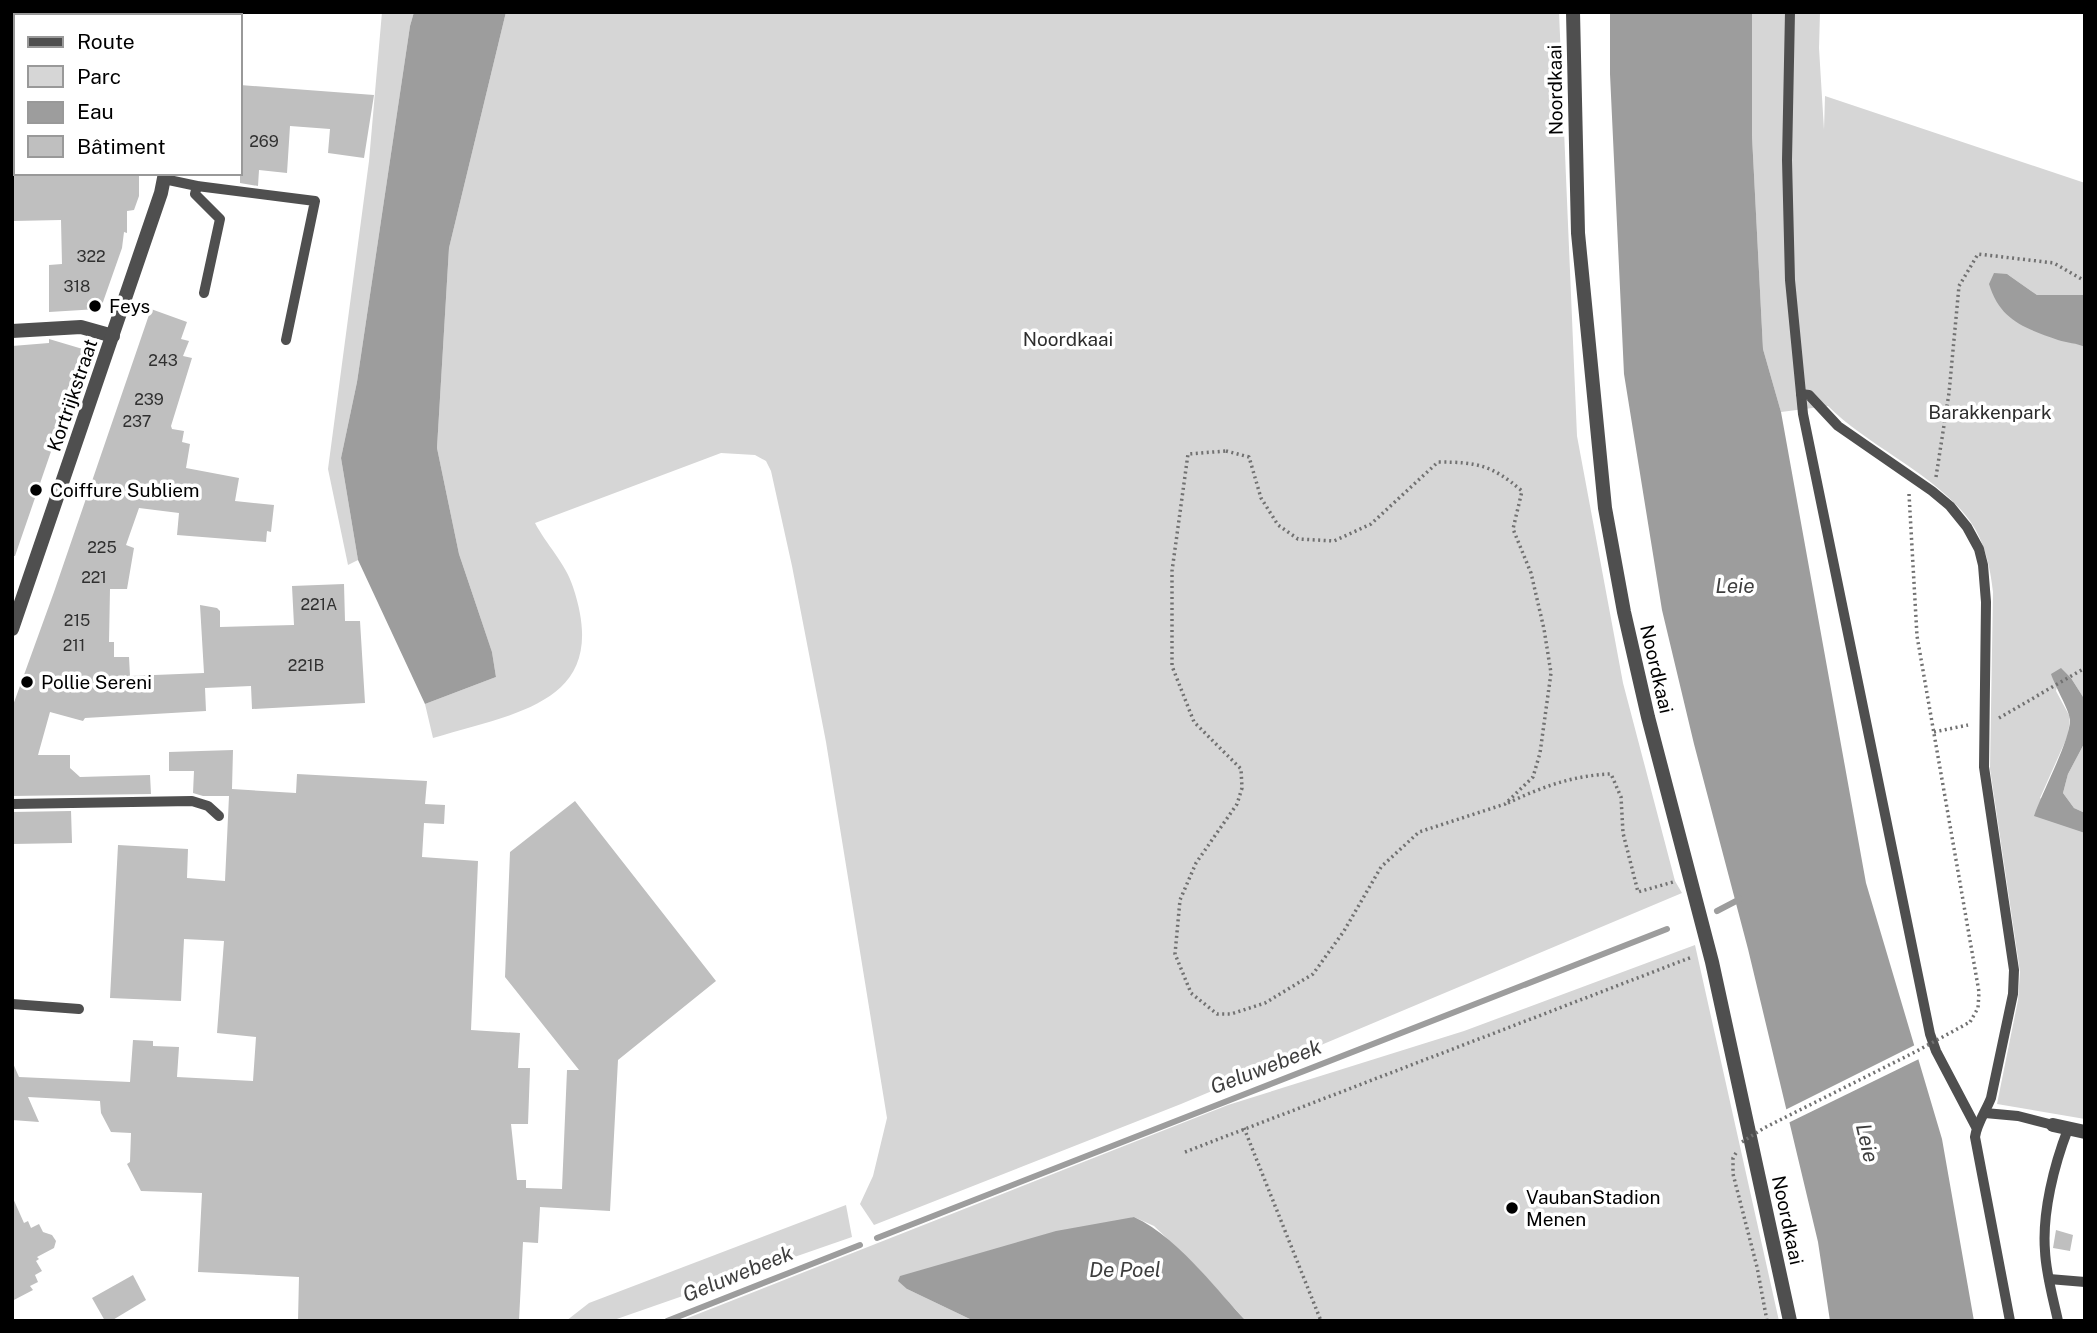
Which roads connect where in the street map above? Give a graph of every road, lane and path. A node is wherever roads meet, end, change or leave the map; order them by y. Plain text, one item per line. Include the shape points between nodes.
1 (1573, 12) edge
2 (1790, 12) edge
3 (164, 176) edge
4 (197, 186) junction
5 (2085, 281) edge
6 (204, 293) dead end
7 (12, 331) edge
8 (113, 336) junction
9 (286, 340) dead end
10 (1801, 394) junction
11 (1908, 475) junction
12 (1935, 484) dead end
13 (12, 629) edge
14 (2085, 668) edge
15 (1997, 719) dead end
16 (1953, 727) dead end
17 (1934, 732) junction
18 (12, 804) edge
19 (1505, 804) junction
20 (219, 816) dead end
21 (1690, 883) junction
22 (1707, 945) junction
23 (12, 1004) edge
24 (79, 1009) dead end
25 (1985, 1113) junction
26 (2053, 1125) joint
27 (1976, 1127) junction
28 (1244, 1128) junction
29 (2068, 1129) junction
30 (2085, 1132) edge
31 (1185, 1152) dead end
32 (2049, 1279) junction
33 (2085, 1282) edge
34 (1321, 1321) edge
35 (1767, 1321) edge
36 (1790, 1321) edge
37 (2010, 1321) edge
38 (2058, 1321) edge

1 - 21 street, Noordkaai via 1578,233 1605,508 1624,612
2 - 10 lane via 1790,280
3 - 4 lane
3 - 8 street, Kortrijkstraat
4 - 6 lane via 195,194 220,219
4 - 9 lane via 315,201
5 - 12 path via 2054,263 1978,254 1959,286 1950,393
7 - 8 street via 81,327
8 - 13 street, Kortrijkstraat
10 - 11 lane via 1809,395 1838,426
10 - 27 lane via 1930,1034
11 - 17 path via 1917,636
11 - 25 lane via 1950,506 1967,527 1983,565 1984,767 2014,970 2013,994
14 - 15 path
16 - 17 path
17 - 35 path, bridge via 1979,992 1978,1008 1970,1022 1742,1142 1733,1158 1732,1174
18 - 20 lane via 192,801
19 - 19 path via 1419,832 1381,867 1313,974 1265,1003 1217,1014 1191,993 1175,954 1180,900 1196,863 1237,804 1242,788 1241,769 1194,722 1172,666 1172,570 1188,454 1226,451 1249,457 1261,498 1278,525 1298,539 1334,541 1371,524 1438,462 1471,462 1502,473 1522,491 1513,529 1531,573 1551,673 1533,777
19 - 21 path via 1536,789 1611,774 1621,797 1623,833 1638,892
21 - 22 street, Noordkaai
22 - 28 path
22 - 36 street, Noordkaai
23 - 24 lane
25 - 26 lane
25 - 27 lane
26 - 29 street
27 - 37 lane
28 - 31 path
28 - 34 path
29 - 30 street
29 - 32 lane via 2056,1162 2045,1233
32 - 33 lane
32 - 38 lane

